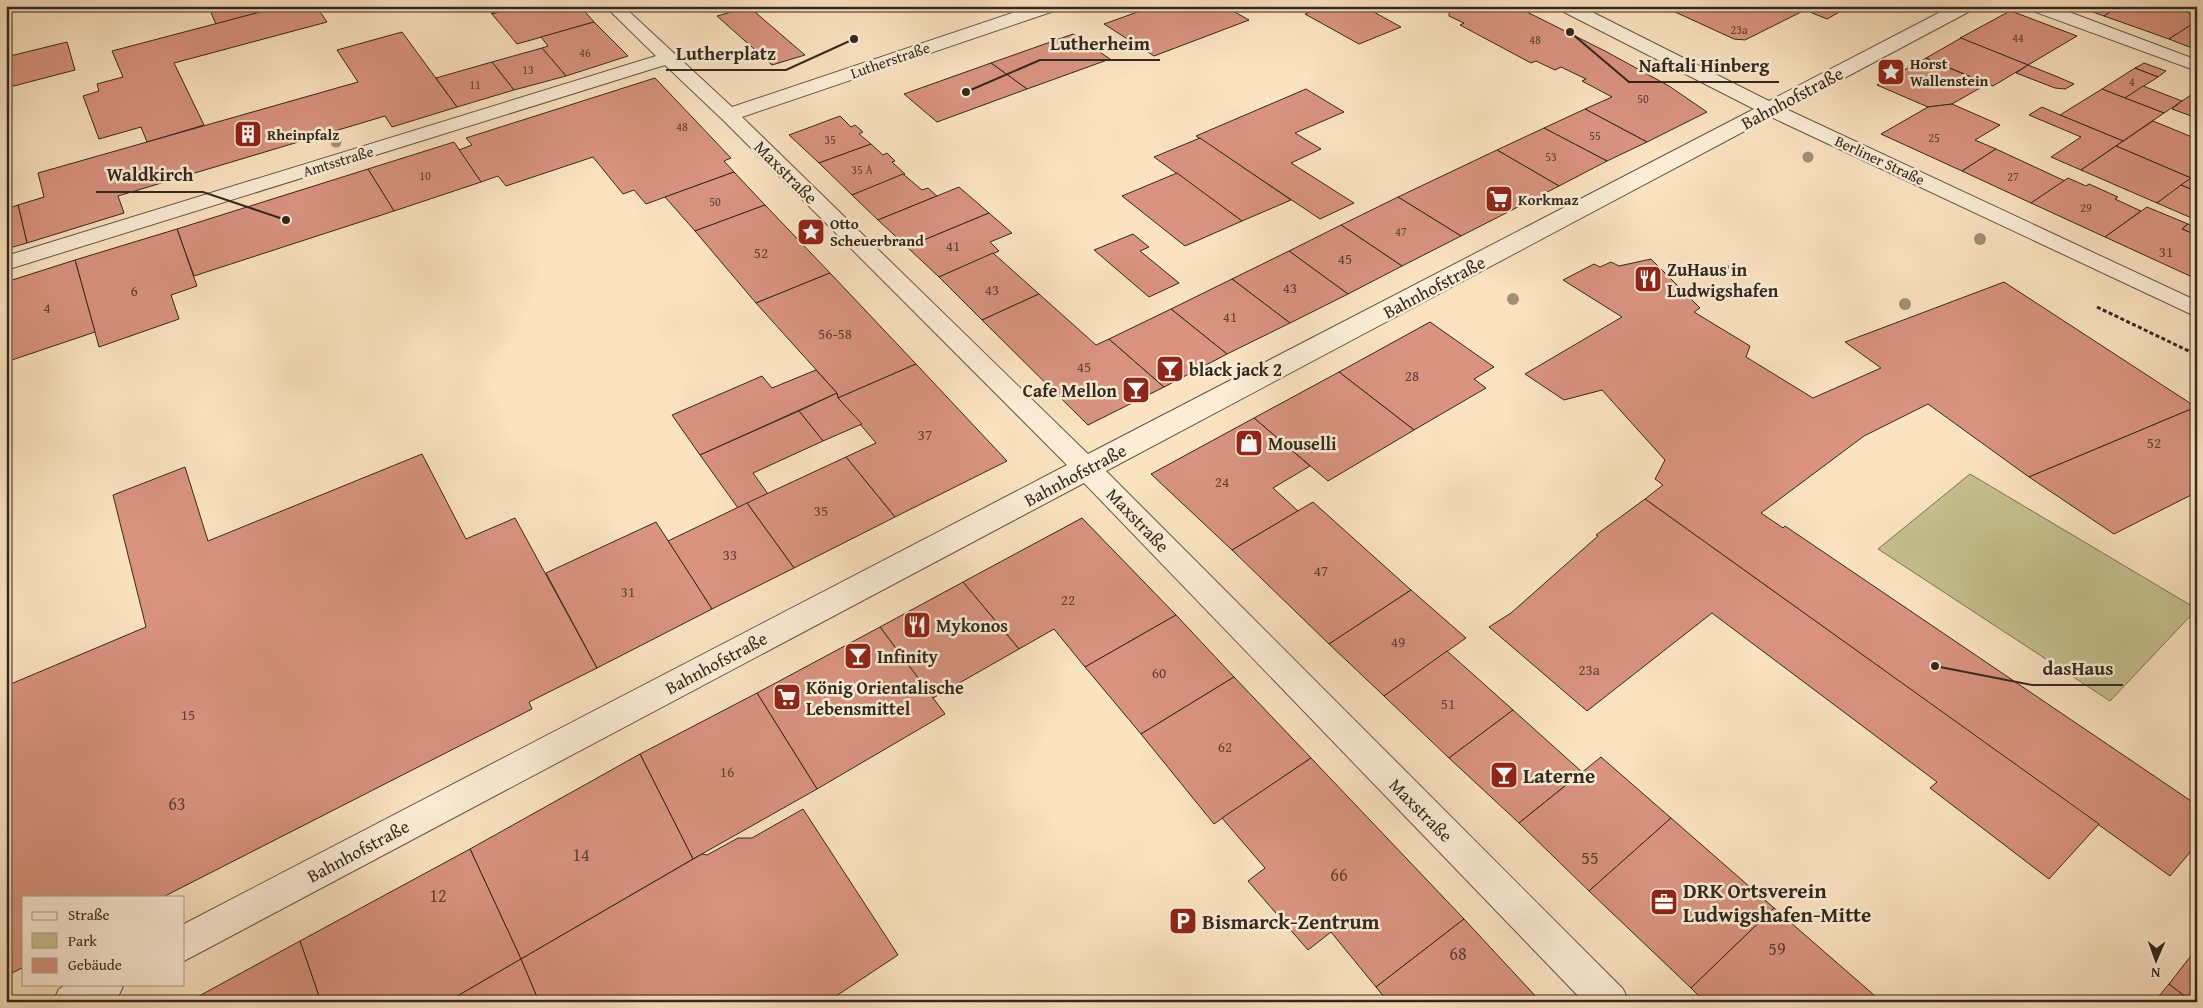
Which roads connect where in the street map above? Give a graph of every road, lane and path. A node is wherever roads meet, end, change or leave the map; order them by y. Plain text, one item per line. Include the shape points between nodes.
1 (1052, 6) edge
2 (1566, 6) edge
3 (1966, 6) edge
4 (2036, 6) edge
5 (616, 7) edge
6 (669, 58) junction
7 (2197, 66) edge
8 (1771, 109) junction
9 (729, 115) junction
10 (6, 263) edge
11 (2197, 310) edge
12 (1087, 468) junction
13 (185, 942) edge
14 (101, 986) edge
15 (72, 1002) edge
16 (1610, 1002) edge

1 - 9 street, Lutherstraße
2 - 8 street, Berliner Straße
3 - 8 street, Bahnhofstraße
4 - 7 street
5 - 6 street, Maxstraße
6 - 9 street, Maxstraße
6 - 10 street, Amtsstraße
8 - 11 street, Berliner Straße
8 - 12 street, Bahnhofstraße
9 - 12 street, Maxstraße
12 - 13 street, Bahnhofstraße
12 - 16 street, Maxstraße
14 - 15 street

